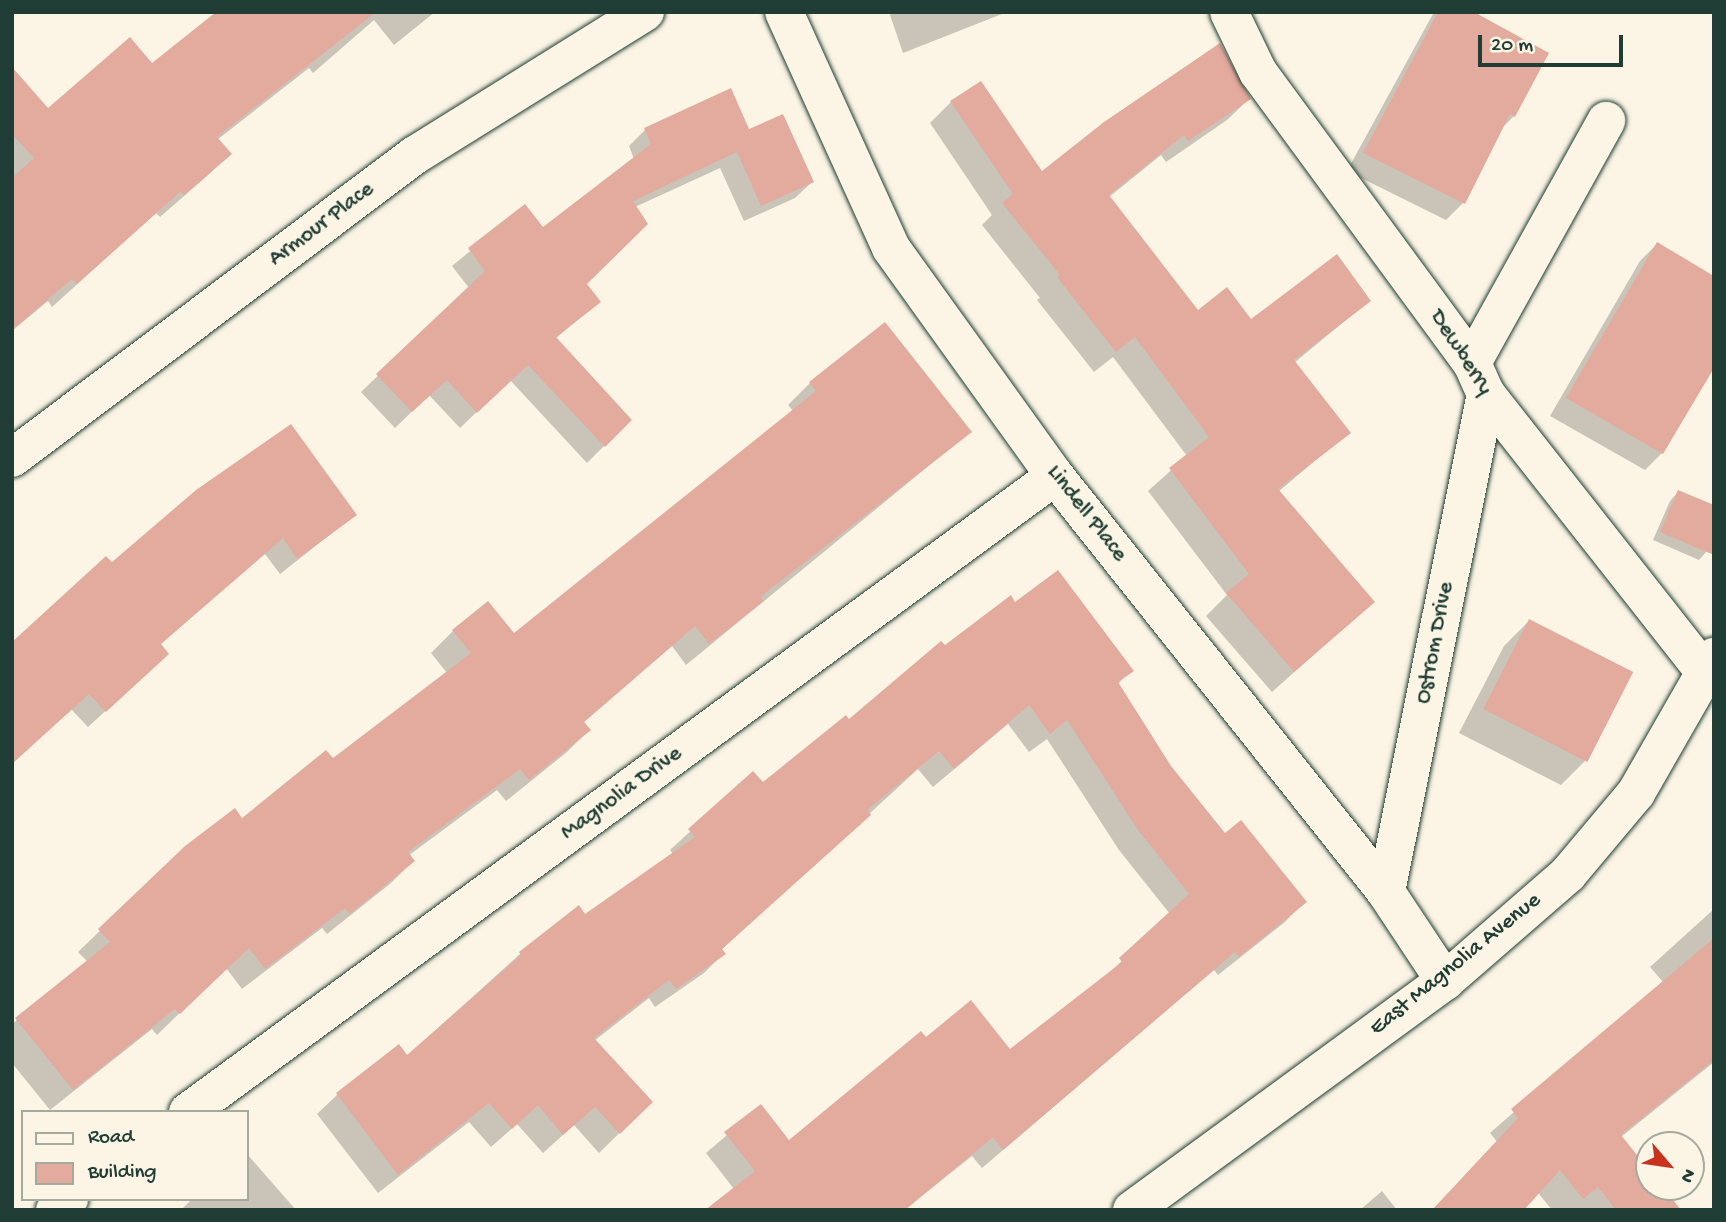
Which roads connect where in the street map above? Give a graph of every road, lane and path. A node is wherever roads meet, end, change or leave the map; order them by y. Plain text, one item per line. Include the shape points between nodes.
1 (645, 12) edge
2 (784, 12) edge
3 (1229, 12) edge
4 (1606, 121) dead end
5 (1479, 379) junction
6 (12, 458) edge
7 (1055, 476) junction
8 (1711, 669) edge
9 (1386, 892) junction
10 (1445, 981) junction
11 (191, 1110) edge
12 (1132, 1210) edge

1 - 6 street, Armour Place via 415,155
2 - 7 street, Lindell Place via 891,248
3 - 5 street, Dewberry via 1258,72
4 - 5 street, Ostrom Drive
5 - 8 street, Dewberry
5 - 9 street, Ostrom Drive
7 - 9 street, Lindell Place
7 - 11 street, Magnolia Drive
8 - 10 street, East Magnolia Avenue via 1636,793 1606,833 1568,874
9 - 10 street, Lindell Place
10 - 12 street, East Magnolia Avenue

